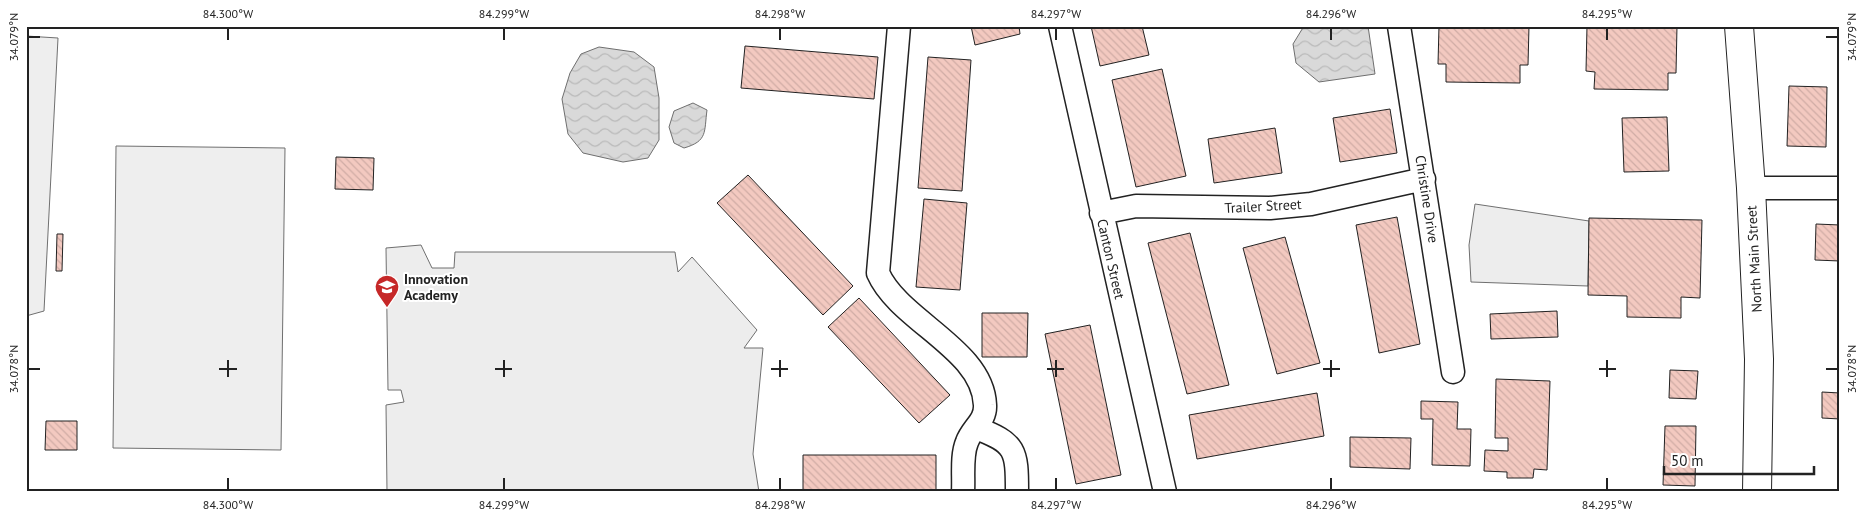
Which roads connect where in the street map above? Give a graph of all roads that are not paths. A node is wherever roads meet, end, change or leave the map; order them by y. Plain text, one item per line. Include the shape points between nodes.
1 (899, 26) edge
2 (1060, 26) edge
3 (1399, 26) edge
4 (1739, 26) edge
5 (1424, 179) junction
6 (1750, 188) junction
7 (1840, 188) edge
8 (1101, 213) junction
9 (1453, 372) dead end
10 (976, 428) junction
11 (963, 492) edge
12 (1017, 492) edge
13 (1165, 492) edge
14 (1758, 492) edge

1 - 10 street via 878,274 891,294 973,372 986,405
2 - 8 street, Canton Street
3 - 5 street, Christine Drive
4 - 6 main road, North Main Street
5 - 8 street, Trailer Street via 1294,206 1136,206
5 - 9 street, Christine Drive
6 - 7 street
6 - 14 main road, North Main Street via 1759,359
8 - 13 street, Canton Street
10 - 11 street via 966,444
10 - 12 street via 1000,437 1008,444 1016,460

